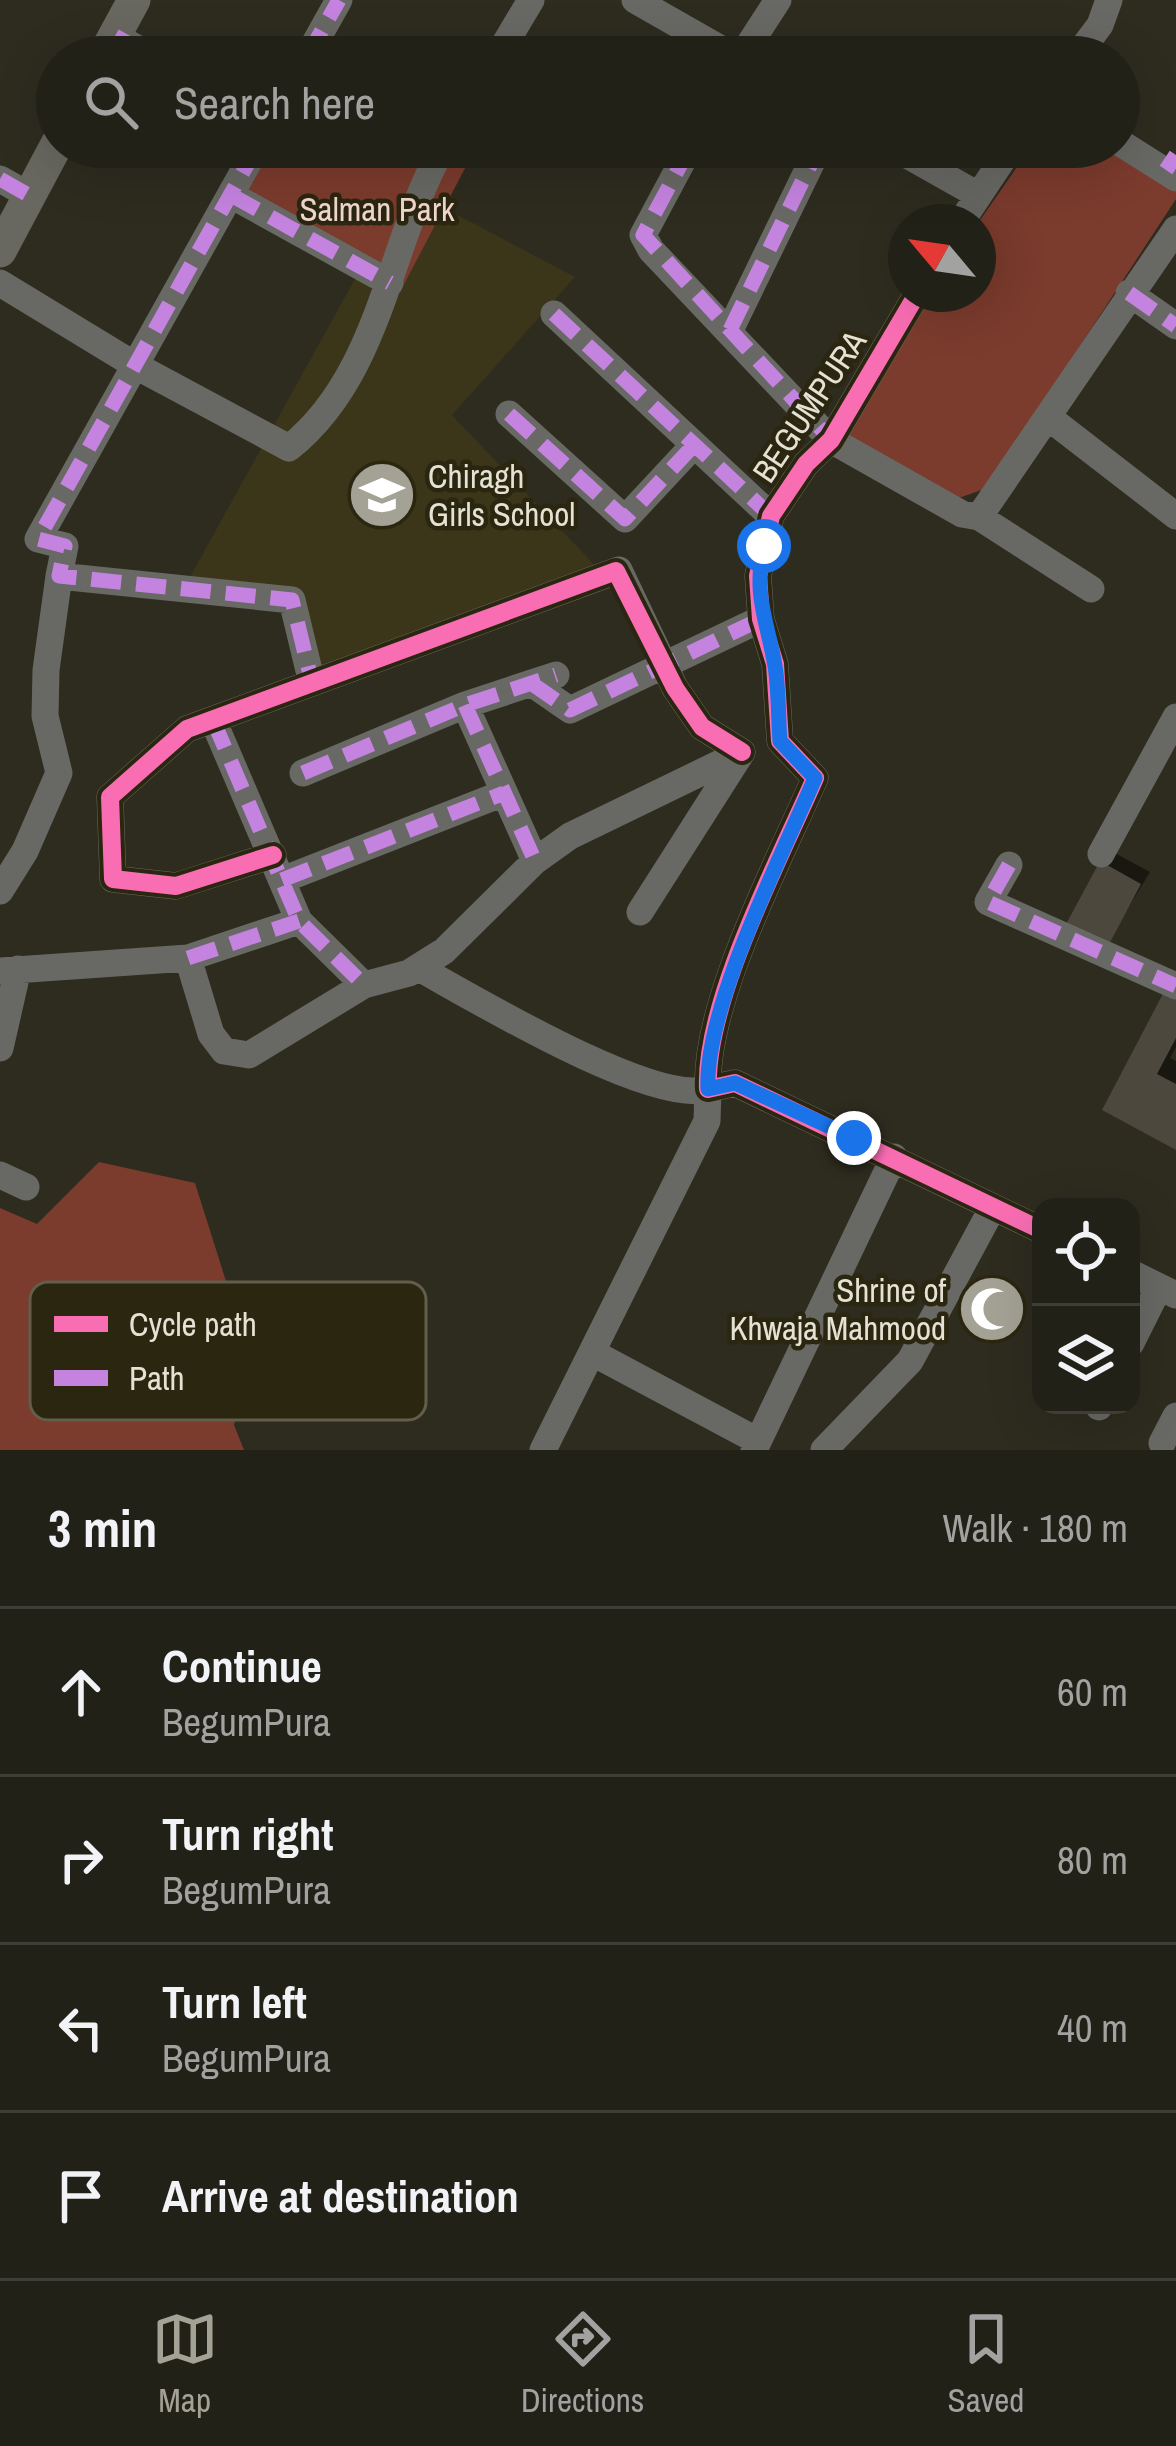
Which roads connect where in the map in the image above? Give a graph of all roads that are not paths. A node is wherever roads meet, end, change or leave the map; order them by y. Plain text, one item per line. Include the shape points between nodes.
1 (134, 0) edge
2 (339, 0) edge
3 (531, 0) edge
4 (635, 0) edge
5 (778, 0) edge
6 (1108, 0) edge
7 (114, 36) edge
8 (319, 36) edge
9 (510, 36) edge
10 (700, 36) edge
11 (753, 36) edge
12 (1092, 36) edge
13 (1140, 152) edge
14 (45, 168) edge
15 (245, 168) edge
16 (431, 168) edge
17 (680, 168) edge
18 (809, 168) edge
19 (930, 168) edge
20 (997, 168) edge
21 (1173, 168) edge
22 (0, 179) edge
23 (230, 195) junction
24 (978, 195) junction
25 (30, 196) junction
26 (972, 204) edge
27 (1176, 229) edge
28 (0, 251) edge
29 (0, 283) edge
30 (390, 283) junction
31 (1129, 293) junction
32 (906, 312) edge
33 (554, 314) dead end
34 (1176, 326) edge
35 (730, 330) junction
36 (138, 367) junction
37 (509, 414) dead end
38 (1048, 417) junction
39 (831, 440) junction
40 (692, 446) junction
41 (771, 516) junction
42 (1176, 516) edge
43 (979, 517) junction
44 (59, 576) junction
45 (1091, 589) dead end
46 (761, 620) junction
47 (666, 669) junction
48 (312, 683) junction
49 (465, 705) junction
50 (1176, 717) edge
51 (213, 720) junction
52 (780, 741) junction
53 (742, 752) junction
54 (303, 773) dead end
55 (504, 793) junction
56 (1101, 854) dead end
57 (536, 861) junction
58 (1009, 865) dead end
59 (278, 867) junction
60 (0, 891) edge
61 (640, 912) dead end
62 (298, 921) junction
63 (188, 958) junction
64 (419, 968) junction
65 (9, 970) edge
66 (364, 986) junction
67 (1176, 986) edge
68 (0, 1048) edge
69 (708, 1089) junction
70 (894, 1157) junction
71 (0, 1175) edge
72 (26, 1187) dead end
73 (993, 1207) junction
74 (1032, 1226) edge
75 (1140, 1278) edge
76 (1167, 1291) edge
77 (1140, 1330) edge
78 (593, 1353) junction
79 (1176, 1416) edge
80 (1162, 1443) dead end
81 (756, 1445) edge
82 (543, 1450) edge
83 (824, 1450) edge

1 - 7 main road
2 - 8 street
3 - 9 street
4 - 10 street
5 - 11 street
6 - 12 street
13 - 21 street
14 - 25 main road
15 - 23 street
16 - 30 street
17 - 35 street via 643,236
18 - 35 street
19 - 24 street
20 - 24 street
22 - 25 street
23 - 30 street
23 - 36 street
24 - 26 street
25 - 28 main road
27 - 31 street
29 - 36 street
30 - 36 street via 347,380 289,448
31 - 34 street
31 - 38 street
32 - 39 street, BEGUMPURA
33 - 40 street
35 - 39 street
36 - 44 street via 38,538 65,546
37 - 40 street via 625,519
38 - 42 street
38 - 43 street
39 - 41 street, BEGUMPURA
39 - 43 street via 942,506
40 - 41 street
41 - 46 street, BEGUMPURA via 758,576
43 - 45 street
44 - 48 street via 292,600
44 - 60 street via 45,716 58,773
46 - 47 street
46 - 52 street, BEGUMPURA via 775,664
47 - 48 street via 619,570
47 - 49 street via 570,710 544,679
47 - 53 street via 702,727
48 - 51 street
49 - 54 street
49 - 55 street
50 - 56 street
51 - 59 street
51 - 59 street via 187,729 110,797 113,879 176,886
52 - 53 street
52 - 69 street via 815,778 738,958
53 - 57 street
53 - 61 street
55 - 57 street
55 - 59 street
57 - 64 street
58 - 67 street via 988,902
59 - 62 street
62 - 63 street
62 - 66 street
63 - 65 street
63 - 66 street via 211,1034 224,1051 248,1055
64 - 66 street
64 - 69 street via 610,1068 684,1093
65 - 68 street
69 - 70 street via 735,1083
69 - 78 street via 706,1121
70 - 73 street
70 - 81 street
71 - 72 street
73 - 74 street
73 - 83 street via 910,1361
75 - 76 street
76 - 77 street
78 - 81 street
78 - 82 street
79 - 80 street

